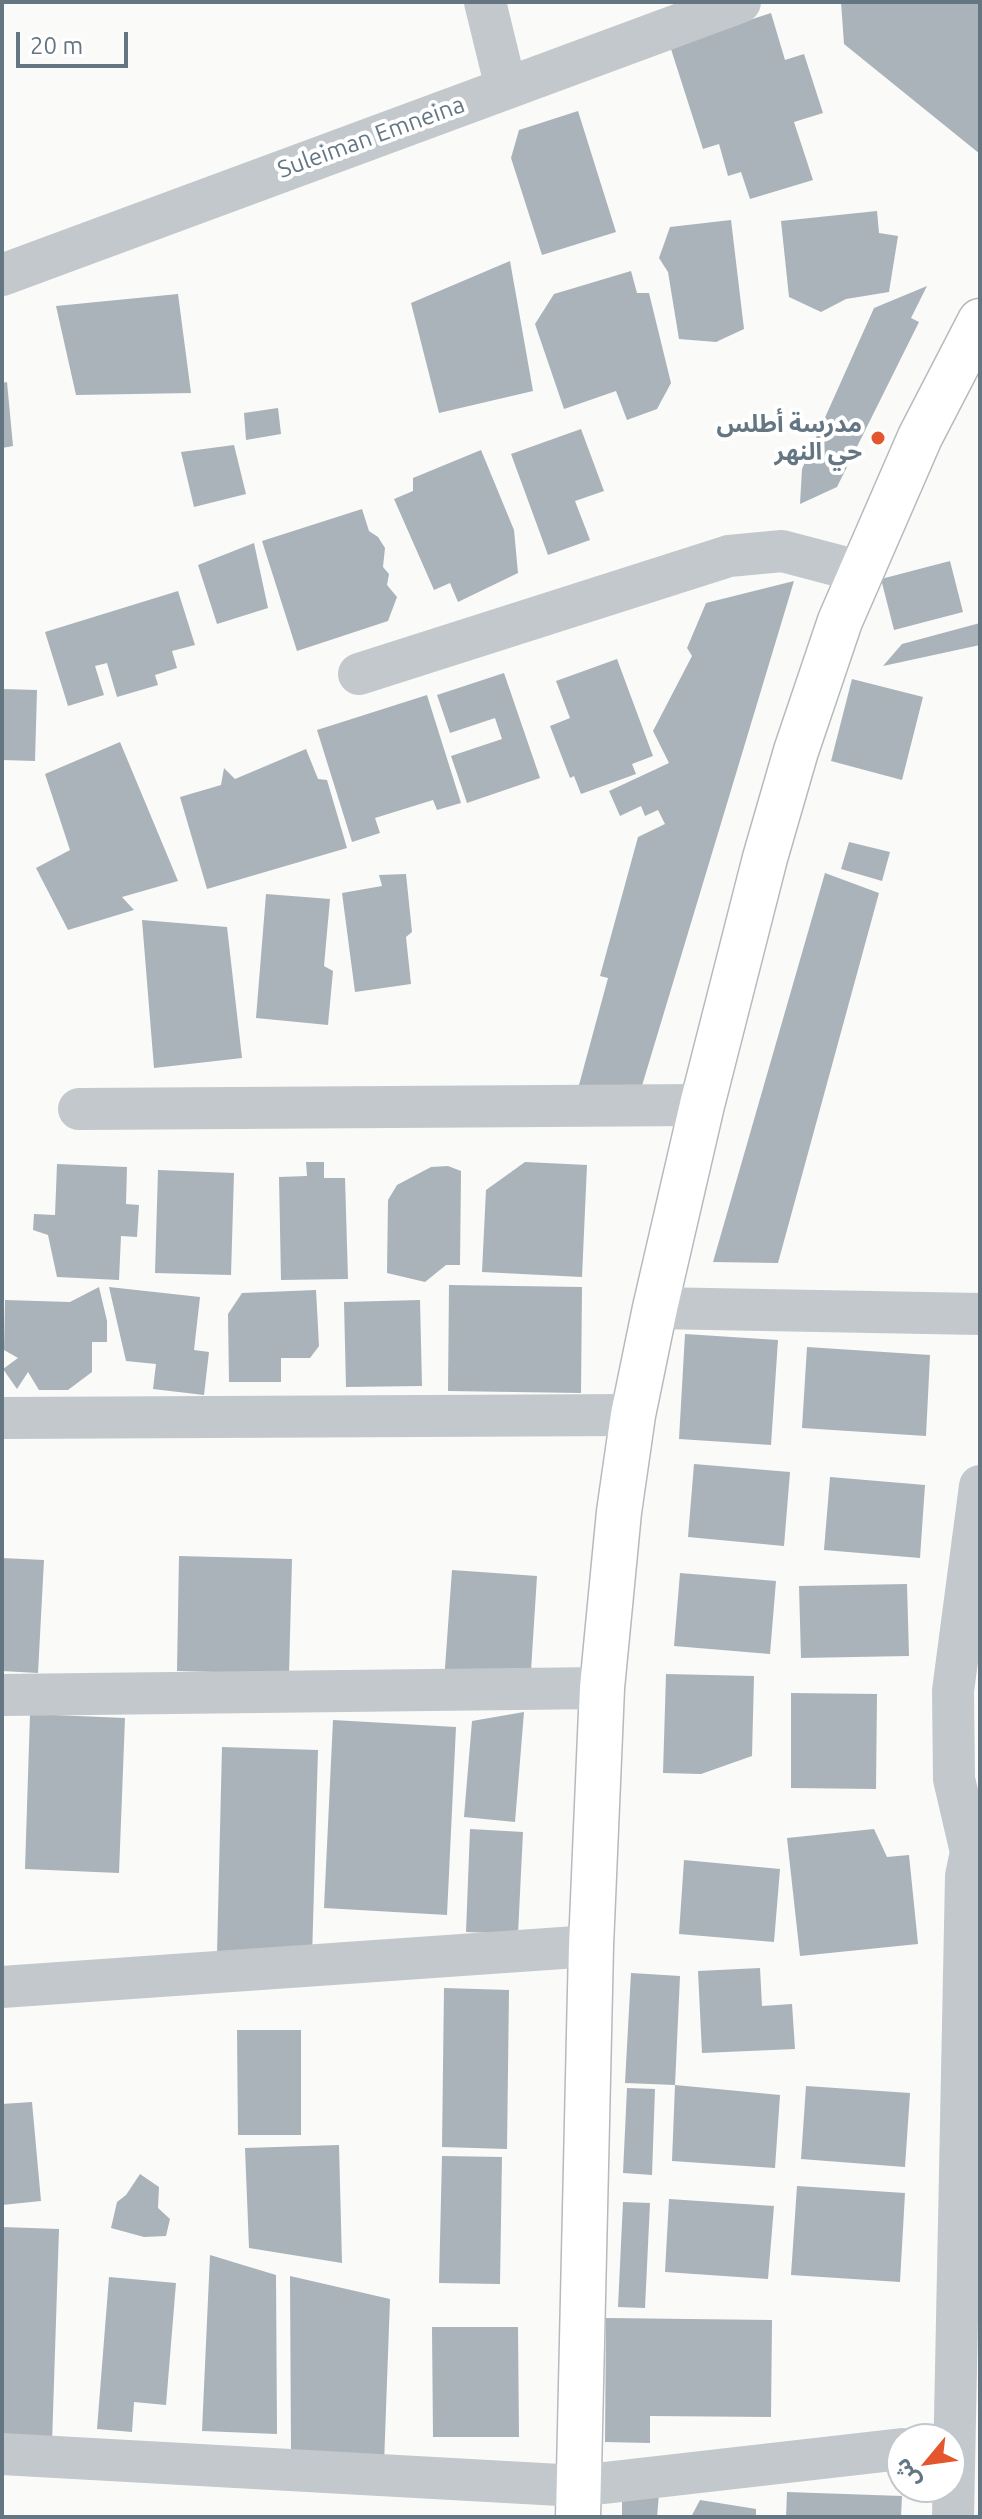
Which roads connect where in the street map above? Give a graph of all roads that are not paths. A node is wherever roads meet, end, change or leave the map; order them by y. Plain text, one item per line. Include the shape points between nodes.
1 (485, 2) edge
2 (740, 2) edge
3 (506, 88) junction
4 (2, 275) edge
5 (980, 321) edge
6 (862, 572) junction
7 (359, 674) dead end
8 (702, 1105) junction
9 (79, 1109) dead end
10 (655, 1308) junction
11 (980, 1314) edge
12 (633, 1415) junction
13 (2, 1418) edge
14 (980, 1486) edge
15 (602, 1688) junction
16 (2, 1695) edge
17 (976, 1845) edge
18 (591, 1946) junction
19 (2, 1987) edge
20 (961, 2423) edge
21 (886, 2452) edge
22 (2, 2454) edge
23 (578, 2502) edge

1 - 3 street
2 - 3 street, Suleiman Emneina
3 - 4 street, Suleiman Emneina
5 - 6 main road via 920,437
6 - 7 street via 782,551 729,556
6 - 8 main road via 796,751
8 - 9 street
8 - 10 main road
10 - 11 street
10 - 12 main road
12 - 13 street
12 - 15 main road
14 - 17 street via 953,1691 954,1779
15 - 16 street
15 - 18 main road
17 - 20 street via 966,1876
18 - 19 street
18 - 23 main road
21 - 23 street
22 - 23 street

